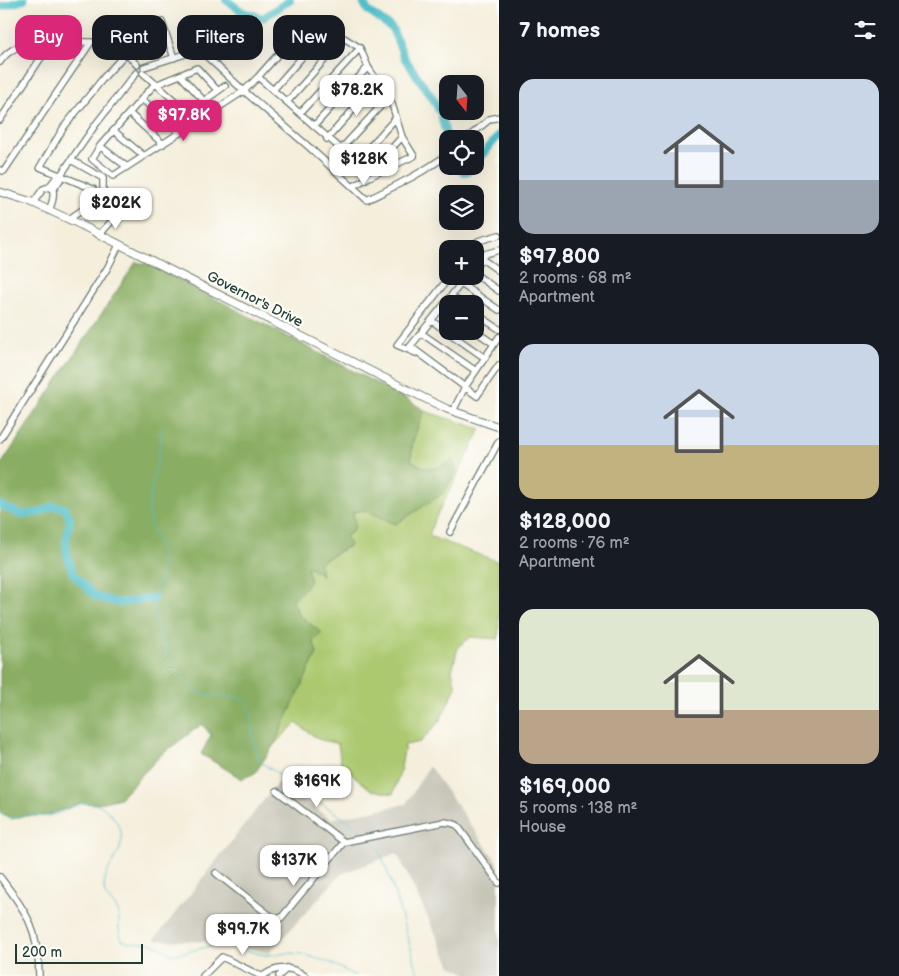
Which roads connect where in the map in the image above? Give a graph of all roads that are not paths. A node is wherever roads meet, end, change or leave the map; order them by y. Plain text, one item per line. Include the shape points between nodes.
1 (167, 37) edge
2 (345, 39) edge
3 (82, 42) edge
4 (15, 48) edge
5 (360, 48) junction
6 (82, 54) edge
7 (177, 57) edge
8 (174, 58) junction
9 (39, 60) edge
10 (78, 60) edge
11 (120, 60) edge
12 (132, 60) edge
13 (211, 60) edge
14 (273, 60) edge
15 (300, 60) edge
16 (324, 60) edge
17 (0, 62) edge
18 (368, 68) junction
19 (141, 71) junction
20 (180, 75) junction
21 (258, 77) junction
22 (378, 82) junction
23 (156, 85) junction
24 (225, 86) dead end
25 (273, 90) junction
26 (218, 91) junction
27 (244, 91) junction
28 (388, 98) junction
29 (142, 99) junction
30 (204, 101) junction
31 (287, 102) junction
32 (197, 106) dead end
33 (129, 113) junction
34 (300, 113) junction
35 (499, 117) edge
36 (396, 118) junction
37 (0, 120) edge
38 (198, 121) junction
39 (314, 126) junction
40 (477, 130) edge
41 (114, 131) junction
42 (180, 132) junction
43 (402, 137) junction
44 (327, 139) junction
45 (163, 144) junction
46 (100, 146) junction
47 (341, 150) junction
48 (374, 155) dead end
49 (144, 156) junction
50 (71, 160) junction
51 (380, 161) junction
52 (439, 161) edge
53 (355, 163) junction
54 (127, 167) junction
55 (388, 169) junction
56 (0, 170) edge
57 (60, 176) junction
58 (369, 177) junction
59 (354, 186) junction
60 (51, 189) junction
61 (93, 189) dead end
62 (0, 192) edge
63 (33, 203) junction
64 (50, 210) junction
65 (121, 212) dead end
66 (69, 219) junction
67 (99, 235) junction
68 (499, 235) edge
69 (482, 240) edge
70 (121, 246) junction
71 (498, 251) edge
72 (484, 255) edge
73 (484, 260) edge
74 (499, 271) edge
75 (484, 280) edge
76 (443, 285) edge
77 (459, 285) edge
78 (471, 285) edge
79 (499, 291) edge
80 (452, 295) edge
81 (499, 310) edge
82 (439, 312) edge
83 (484, 319) edge
84 (432, 321) junction
85 (499, 329) edge
86 (422, 333) junction
87 (484, 337) edge
88 (499, 337) edge
89 (494, 344) junction
90 (409, 348) junction
91 (485, 358) junction
92 (499, 365) edge
93 (476, 371) junction
94 (465, 387) junction
95 (453, 411) junction
96 (499, 427) edge
97 (0, 439) edge
98 (499, 441) edge
99 (450, 532) dead end
100 (277, 791) dead end
101 (344, 842) junction
102 (216, 873) dead end
103 (0, 877) edge
104 (499, 883) edge
105 (286, 968) junction
106 (303, 975) edge
107 (39, 976) edge
108 (203, 976) edge
109 (262, 976) edge
110 (279, 976) edge

1 - 8 street
2 - 5 street
3 - 6 street via 90,42
4 - 17 street
5 - 18 street
5 - 34 street
7 - 8 street
8 - 19 street
9 - 37 street
10 - 56 street via 4,171
11 - 57 street via 64,127 40,167
12 - 19 street via 137,65 134,69
13 - 27 street
14 - 21 street
15 - 25 street
16 - 31 street
18 - 22 street
18 - 39 street
19 - 23 street
19 - 50 street via 96,124
20 - 23 street
20 - 26 street via 197,68
20 - 30 street
21 - 25 street
21 - 27 street
22 - 28 street
22 - 44 street
23 - 29 street
23 - 38 street
24 - 26 street
25 - 31 street
26 - 30 street
27 - 38 street
27 - 59 street
28 - 36 street
28 - 47 street
29 - 33 street
29 - 42 street
30 - 32 street
31 - 34 street
33 - 41 street
33 - 45 street
34 - 39 street
35 - 40 street via 490,119
36 - 43 street
36 - 53 street
38 - 42 street
39 - 44 street
41 - 46 street
41 - 49 street
42 - 45 street
43 - 51 street
43 - 55 street via 414,156
44 - 47 street
45 - 49 street
46 - 54 street
46 - 54 street via 92,160 113,176
47 - 53 street
48 - 51 street
49 - 54 street
50 - 57 street
50 - 66 street via 103,178 103,196
51 - 55 street
52 - 59 street via 367,200
53 - 58 street
55 - 58 street
57 - 60 street
57 - 61 street
58 - 59 street
60 - 63 street via 43,189
60 - 64 street via 53,202
62 - 63 main road, Governor's Drive
63 - 64 main road, Governor's Drive
64 - 66 main road, Governor's Drive
65 - 67 street
66 - 67 main road, Governor's Drive
67 - 70 main road, Governor's Drive
68 - 69 street
70 - 95 main road, Governor's Drive
70 - 97 street
71 - 72 street
73 - 74 street
75 - 79 street
76 - 90 street via 397,345
77 - 80 street
78 - 81 street
82 - 84 street
83 - 85 street
84 - 86 street
84 - 91 street
86 - 90 street
86 - 93 street
87 - 89 street
88 - 89 street
89 - 91 street
90 - 94 street
91 - 93 street
92 - 94 street via 477,396
93 - 94 street
94 - 95 street
95 - 96 main road, Governor's Drive
98 - 99 street
100 - 101 street
101 - 102 street via 281,918 273,918
101 - 104 street via 451,822 462,831
103 - 107 street via 22,906 33,930
105 - 106 street
105 - 109 street via 275,969
105 - 110 street
108 - 109 street via 222,957

